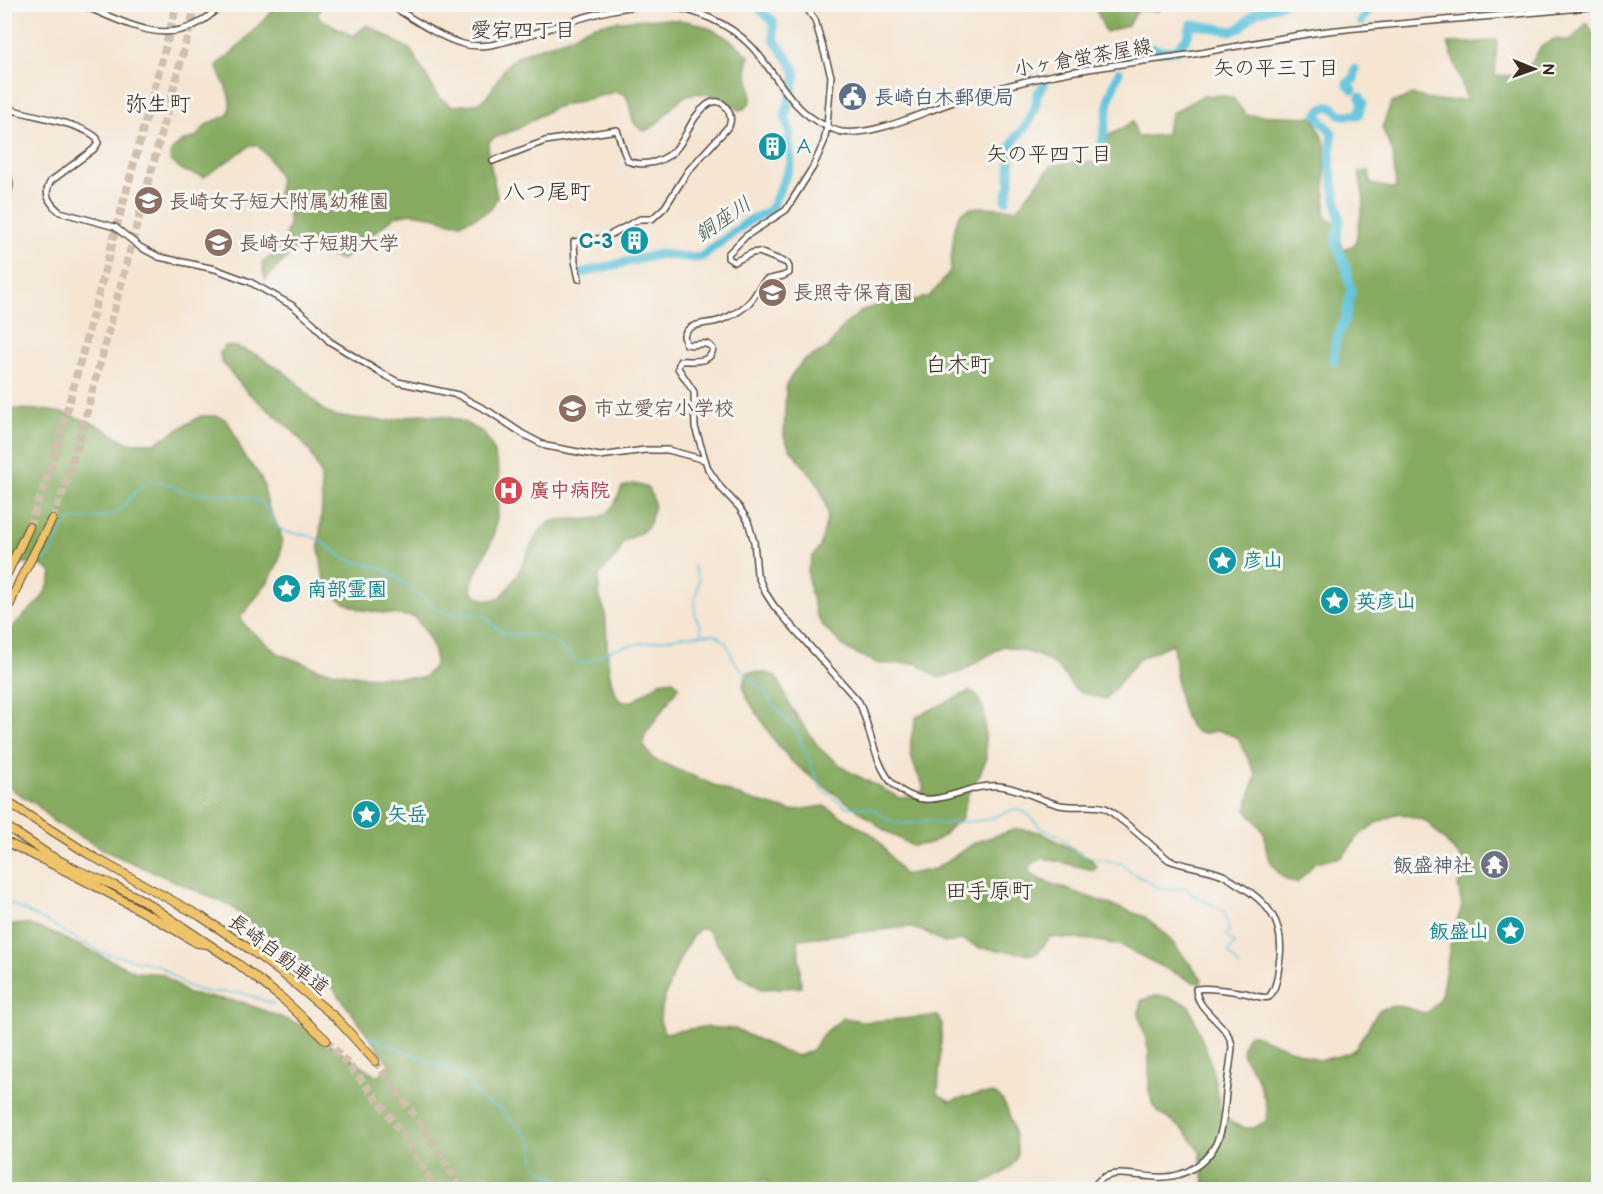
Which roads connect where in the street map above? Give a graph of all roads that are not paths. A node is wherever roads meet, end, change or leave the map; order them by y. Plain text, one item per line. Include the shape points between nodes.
1 (80, 4) edge
2 (222, 4) edge
3 (389, 4) edge
4 (799, 4) edge
5 (1599, 6) edge
6 (4, 106) edge
7 (13, 110) junction
8 (4, 125) edge
9 (827, 126) junction
10 (494, 161) dead end
11 (4, 166) edge
12 (4, 204) edge
13 (579, 279) dead end
14 (705, 460) junction
15 (52, 519) tunnel mouth
16 (29, 527) tunnel mouth
17 (20, 547) junction
18 (4, 571) edge
19 (4, 580) edge
20 (20, 580) junction
21 (4, 602) edge
22 (4, 611) edge
23 (4, 798) edge
24 (4, 825) edge
25 (4, 841) edge
26 (210, 945) junction
27 (327, 1040) tunnel mouth
28 (375, 1061) tunnel mouth
29 (1092, 1190) edge

1 - 2 street via 145,30 165,33 191,27
3 - 9 street, 小ヶ倉蛍茶屋線 via 456,42 474,46 505,42 624,8 682,9 718,22 745,40 794,103 813,120
4 - 9 street via 815,20 831,76
5 - 9 street, 小ヶ倉蛍茶屋線 via 1279,38 1016,83 859,132
6 - 7 street
7 - 8 street
7 - 14 street via 80,129 98,139 94,149 48,185 49,201 60,212 115,227 159,257 215,269 250,282 293,306 329,341 379,372 398,382 458,395 546,446 600,456 668,450
9 - 14 street via 819,155 786,210 746,236 728,254 735,262 761,252 787,263 789,273 765,280 746,306 725,318 694,326 685,334 688,345 706,343 712,349 707,358 678,363 694,392 695,427
10 - 13 street via 545,141 618,130 628,161 651,163 675,152 709,103 716,102 728,109 729,126 652,219 640,219 604,237 574,242
11 - 12 street via 10,191
14 - 29 street via 714,478 748,521 757,573 765,592 859,702 880,765 894,785 921,799 938,800 981,787 1001,786 1058,805 1106,808 1169,860 1226,876 1247,889 1274,918 1281,935 1281,949 1275,988 1269,997 1197,990 1201,1003 1229,1036 1232,1046 1221,1130 1214,1148 1201,1163 1179,1175 1109,1175
15 - 20 highway
16 - 17 highway
17 - 18 highway
17 - 19 highway
20 - 21 highway
20 - 22 highway
23 - 28 highway, 長崎自動車道 via 90,855 224,932 336,1018
24 - 26 highway via 49,855 144,901
25 - 26 highway via 130,904 197,943
26 - 27 highway, 長崎自動車道 via 284,1000

